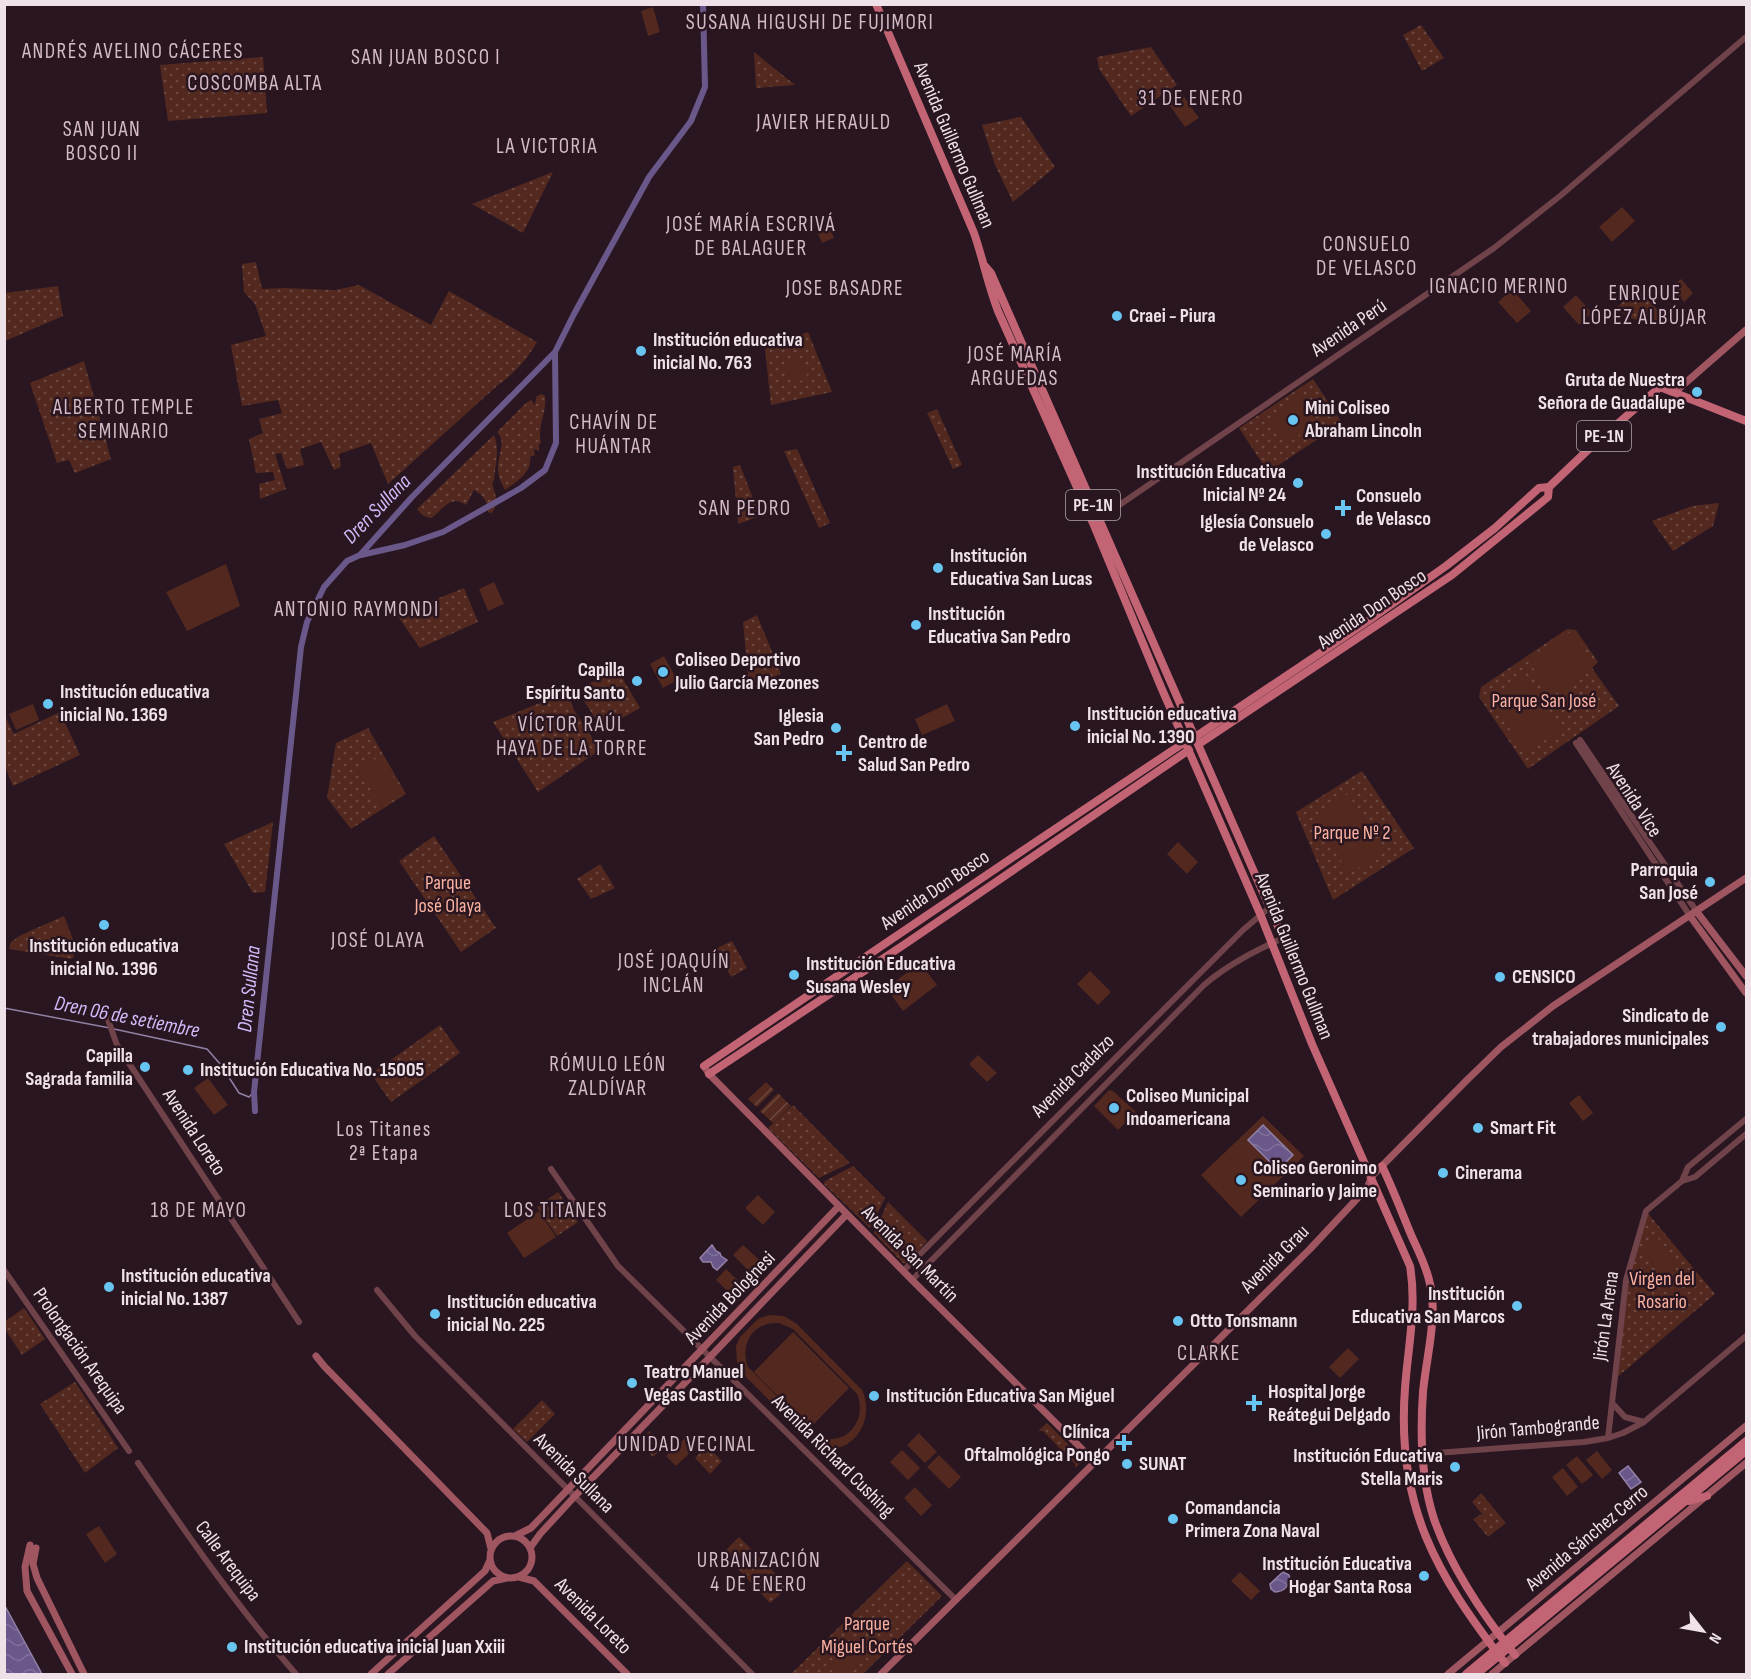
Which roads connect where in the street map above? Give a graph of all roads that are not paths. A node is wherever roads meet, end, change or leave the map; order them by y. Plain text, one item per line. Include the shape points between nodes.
1 (876, 4) edge
2 (1746, 37) edge
3 (985, 266) junction
4 (1746, 330) edge
5 (1675, 392) junction
6 (1746, 421) edge
7 (1549, 487) junction
8 (1100, 519) junction
9 (1368, 621) junction
10 (1374, 628) junction
11 (1197, 740) junction
12 (1578, 741) dead end
13 (1187, 746) junction
14 (1255, 874) junction
15 (1245, 878) junction
16 (1746, 878) edge
17 (1270, 907) junction
18 (1693, 914) junction
19 (1261, 916) junction
20 (1283, 938) joint
21 (1271, 944) junction
22 (1746, 976) edge
23 (1746, 993) edge
24 (107, 1017) dead end
25 (704, 1066) joint
26 (709, 1074) junction
27 (1746, 1119) edge
28 (1746, 1134) edge
29 (1383, 1166) junction
30 (551, 1169) dead end
31 (1372, 1176) junction
32 (1682, 1180) junction
33 (839, 1206) junction
34 (847, 1214) junction
35 (4, 1270) edge
36 (903, 1271) junction
37 (912, 1280) junction
38 (377, 1290) dead end
39 (299, 1322) dead end
40 (1746, 1336) edge
41 (703, 1350) junction
42 (316, 1356) dead end
43 (710, 1357) junction
44 (1612, 1404) junction
45 (1644, 1422) junction
46 (1746, 1426) edge
47 (1608, 1438) junction
48 (1746, 1441) edge
49 (129, 1451) dead end
50 (1746, 1451) edge
51 (1423, 1454) junction
52 (1095, 1462) junction
53 (1407, 1462) junction
54 (138, 1463) dead end
55 (1746, 1464) edge
56 (569, 1490) junction
57 (575, 1496) junction
58 (1707, 1496) junction
59 (1684, 1502) junction
60 (487, 1533) junction
61 (515, 1536) junction
62 (506, 1537) junction
63 (530, 1548) junction
64 (491, 1549) junction
65 (490, 1560) junction
66 (530, 1566) junction
67 (519, 1577) junction
68 (507, 1578) junction
69 (534, 1581) junction
70 (956, 1600) junction
71 (1498, 1634) junction
72 (1489, 1642) junction
73 (1509, 1643) junction
74 (1515, 1655) junction
75 (1505, 1664) junction
76 (72, 1674) edge
77 (84, 1674) edge
78 (296, 1674) edge
79 (371, 1674) edge
80 (388, 1674) edge
81 (627, 1674) edge
82 (752, 1674) edge
83 (881, 1674) edge
84 (1448, 1674) edge
85 (1466, 1674) edge
86 (1477, 1674) edge
87 (1492, 1674) edge

1 - 3 main road, Avenida Guillermo Gullman / PE-1N
2 - 8 street, Avenida Perú via 1494,248
3 - 8 main road, Avenida Guillermo Gullman / PE-1N
3 - 13 main road, Avenida Guillermo Gullman / PE-1N via 998,311
4 - 5 main road
5 - 6 main road, PE-1N
5 - 7 main road, Avenida Don Bosco / PE-1N via 1660,387
7 - 9 main road, Avenida Don Bosco / PE-1N via 1539,488 1495,528
7 - 10 main road, Avenida Don Bosco / PE-1N via 1548,497 1472,559
8 - 11 main road, Avenida Guillermo Gullman / PE-1N
9 - 10 main road
9 - 11 main road, Avenida Don Bosco / PE-1N
10 - 11 main road, Avenida Don Bosco / PE-1N
11 - 14 main road, Avenida Guillermo Gullman
12 - 18 street, Avenida Vice
13 - 15 main road, Avenida Guillermo Gullman
13 - 25 main road, Avenida Don Bosco via 1028,846
13 - 26 main road, Avenida Don Bosco via 898,949
14 - 15 main road
14 - 17 main road, Avenida Guillermo Gullman
15 - 19 main road, Avenida Guillermo Gullman
16 - 18 main road, Avenida Grau
17 - 19 street, Avenida Cadalzo
17 - 20 main road, Avenida Guillermo Gullman
18 - 22 main road, Avenida Vice
18 - 23 main road, Avenida Vice
18 - 29 main road, Avenida Grau via 1553,1006 1501,1047
19 - 21 main road, Avenida Guillermo Gullman
19 - 36 street, Avenida Cadalzo
20 - 21 street, Avenida Cadalzo
21 - 31 main road, Avenida Guillermo Gullman
21 - 37 street, Avenida Cadalzo via 1204,985
24 - 39 street, Avenida Loreto via 117,1045
25 - 26 main road, Avenida San Martín
26 - 33 main road, Avenida San Martín
27 - 32 street, Jirón La Arena via 1688,1167
28 - 32 street, Jirón La Arena via 1695,1177
29 - 31 main road, Avenida Grau
29 - 51 main road via 1431,1285
30 - 41 street, Avenida Richard Cushing via 618,1266
31 - 52 main road, Avenida Grau via 1367,1188 1310,1249
31 - 53 main road, Avenida Guillermo Gullman via 1410,1266 1414,1287 1404,1425
32 - 44 street, Jirón La Arena via 1646,1211 1638,1234 1626,1280
33 - 34 main road, Avenida San Martín
33 - 41 main road, Avenida Bolognesi
34 - 36 main road, Avenida San Martín
34 - 43 main road, Avenida Bolognesi
35 - 49 street, Prolongación Arequipa
36 - 37 main road, Avenida San Martín
37 - 52 main road, Avenida San Martín
38 - 56 street, Avenida Sullana via 415,1336
40 - 45 street, Jirón Tambogrande
41 - 43 street, Avenida Richard Cushing
41 - 56 main road, Avenida Bolognesi
42 - 60 main road
43 - 57 main road, Avenida Bolognesi
43 - 70 street, Avenida Richard Cushing
44 - 45 street via 1625,1417
44 - 47 street, Jirón La Arena
45 - 47 street, Jirón Tambogrande
46 - 71 main road, Avenida Sánchez Cerro
47 - 51 street, Jirón Tambogrande
48 - 73 main road, Avenida Sánchez Cerro
50 - 59 main road, Avenida Sánchez Cerro
51 - 53 street, Jirón Tambogrande
51 - 71 main road via 1430,1500 1444,1541
52 - 70 main road, Avenida Grau
53 - 72 main road, Avenida Guillermo Gullman via 1412,1496 1430,1548
54 - 78 street, Calle Arequipa via 203,1558
55 - 58 main road
56 - 57 street, Avenida Sullana
56 - 61 main road, Avenida Bolognesi via 531,1528
57 - 63 main road, Avenida Bolognesi
57 - 82 street, Avenida Sullana
58 - 59 main road
58 - 74 main road
59 - 73 main road, Avenida Sánchez Cerro
60 - 62 main road
60 - 64 main road
61 - 62 main road
61 - 63 main road
62 - 64 main road
63 - 66 main road
64 - 65 main road
65 - 68 main road via 495,1571
65 - 79 main road via 485,1572
66 - 67 main road
66 - 69 main road, Avenida Loreto
67 - 68 main road
67 - 69 main road, Avenida Loreto
68 - 80 main road via 493,1581
69 - 81 main road, Avenida Loreto
70 - 83 main road, Avenida Grau
71 - 72 main road, Avenida Sánchez Cerro
71 - 74 main road
72 - 75 main road, Avenida Guillermo Gullman
72 - 84 main road, Avenida Sánchez Cerro
73 - 85 main road, Avenida Sánchez Cerro
73 - 86 main road, Avenida Sánchez Cerro
74 - 75 main road
75 - 87 main road
76 - 77 main road via 27,1591 25,1567 33,1546 37,1578

